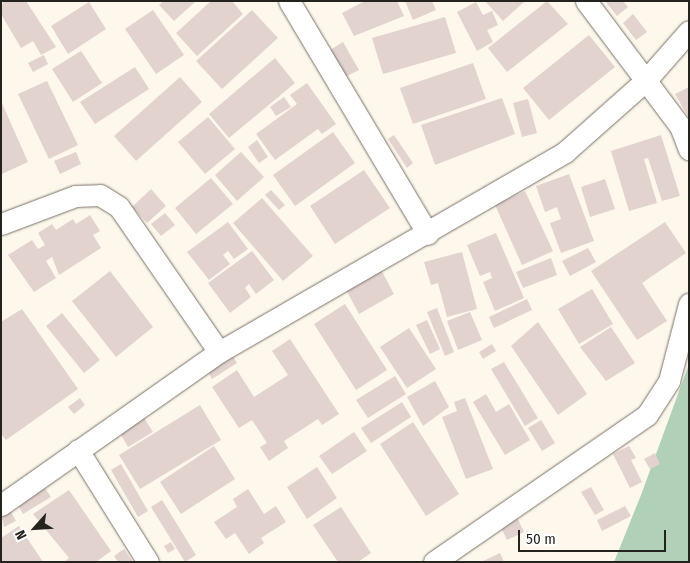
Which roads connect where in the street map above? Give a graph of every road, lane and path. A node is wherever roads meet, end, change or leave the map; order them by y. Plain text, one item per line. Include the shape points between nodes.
1 (289, 1) edge
2 (586, 1) edge
3 (689, 31) edge
4 (646, 80) junction
5 (689, 148) edge
6 (1, 224) edge
7 (428, 234) junction
8 (689, 304) edge
9 (219, 352) junction
10 (78, 450) junction
11 (1, 505) edge
12 (148, 562) edge
13 (434, 562) edge

1 - 7 street
2 - 4 street
3 - 4 street
4 - 5 street via 680,126
4 - 7 street via 565,152
6 - 9 street via 75,196 100,195 119,206
7 - 9 street
8 - 13 street via 669,381 647,415
9 - 10 street
10 - 11 street
10 - 12 street

